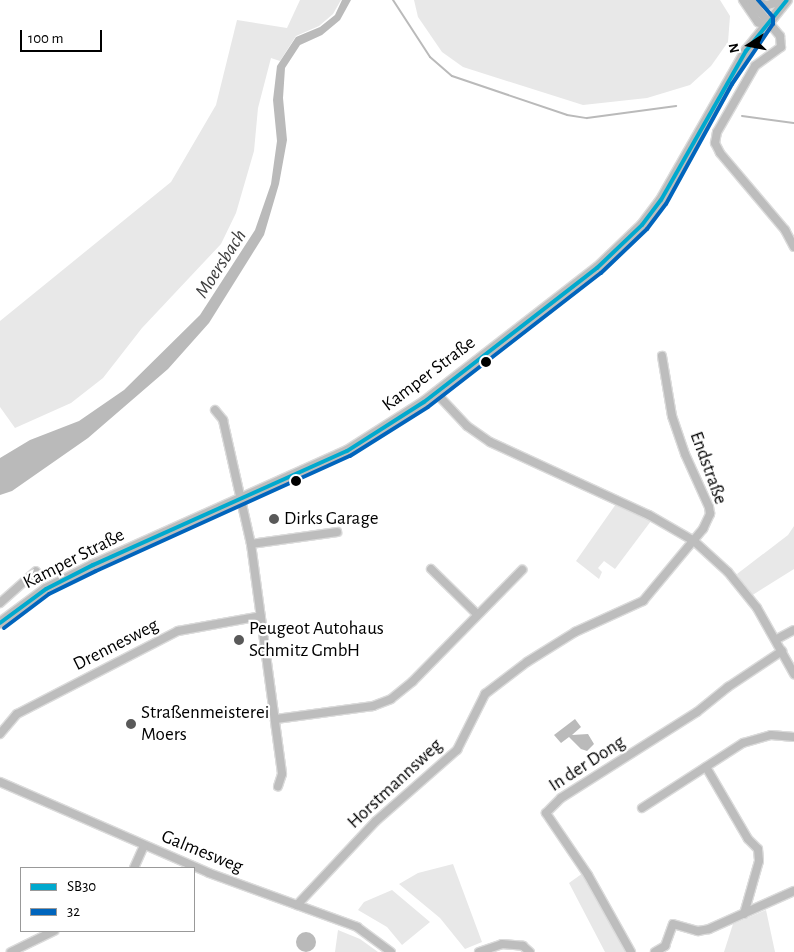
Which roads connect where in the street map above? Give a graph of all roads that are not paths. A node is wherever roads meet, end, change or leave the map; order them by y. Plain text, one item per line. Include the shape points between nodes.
1 (743, 0) edge
2 (750, 0) edge
3 (787, 0) edge
4 (768, 25) junction
5 (794, 247) edge
6 (662, 356) dead end
7 (436, 393) junction
8 (216, 410) dead end
9 (241, 498) junction
10 (337, 532) dead end
11 (694, 541) junction
12 (251, 544) junction
13 (431, 569) dead end
14 (522, 570) dead end
15 (36, 572) dead end
16 (0, 603) edge
17 (477, 614) junction
18 (261, 616) junction
19 (0, 623) edge
20 (794, 630) edge
21 (777, 639) junction
22 (782, 651) junction
23 (794, 674) edge
24 (276, 719) junction
25 (0, 734) edge
26 (794, 737) edge
27 (706, 767) junction
28 (0, 782) edge
29 (278, 786) dead end
30 (642, 808) dead end
31 (144, 846) junction
32 (134, 867) edge
33 (794, 891) edge
34 (297, 905) junction
35 (744, 914) junction
36 (52, 932) edge
37 (11, 952) edge
38 (391, 952) edge
39 (479, 952) edge
40 (530, 952) edge
41 (631, 952) edge
42 (655, 952) edge

1 - 4 street
2 - 3 street via 761,5
2 - 4 street
3 - 4 main road, Kamper Straße
4 - 5 street via 780,36 780,47 755,66 717,132 715,143 785,230
4 - 7 main road, Kamper Straße via 727,81 661,200 642,225 597,268
6 - 11 street, Endstraße via 672,416 709,506 708,520
7 - 9 main road, Kamper Straße via 347,451
7 - 11 street via 467,426 490,442 649,515
8 - 9 street via 223,420
9 - 12 street
9 - 19 main road, Kamper Straße via 57,583
10 - 12 street
11 - 21 street via 741,588
11 - 34 street, Horstmannsweg via 643,601 575,632 527,662 485,694 457,750 376,821
12 - 18 street
13 - 17 street
14 - 17 street
15 - 16 street
17 - 24 street via 413,682 391,699 373,706
18 - 24 street
18 - 25 street, Drennesweg via 178,631 17,714
20 - 21 street
21 - 22 street
22 - 23 street
22 - 41 street, In der Dong via 697,712 561,798 546,813 588,875
24 - 29 street via 282,774
26 - 27 street via 757,737
27 - 30 street
27 - 35 street via 748,840 758,848 759,862
28 - 31 street, Galmesweg
31 - 32 street
31 - 34 street, Galmesweg
33 - 35 street
34 - 38 street, Galmesweg via 357,928
35 - 42 street via 698,931 673,924 665,946
36 - 37 street
39 - 40 street via 502,944 523,946

